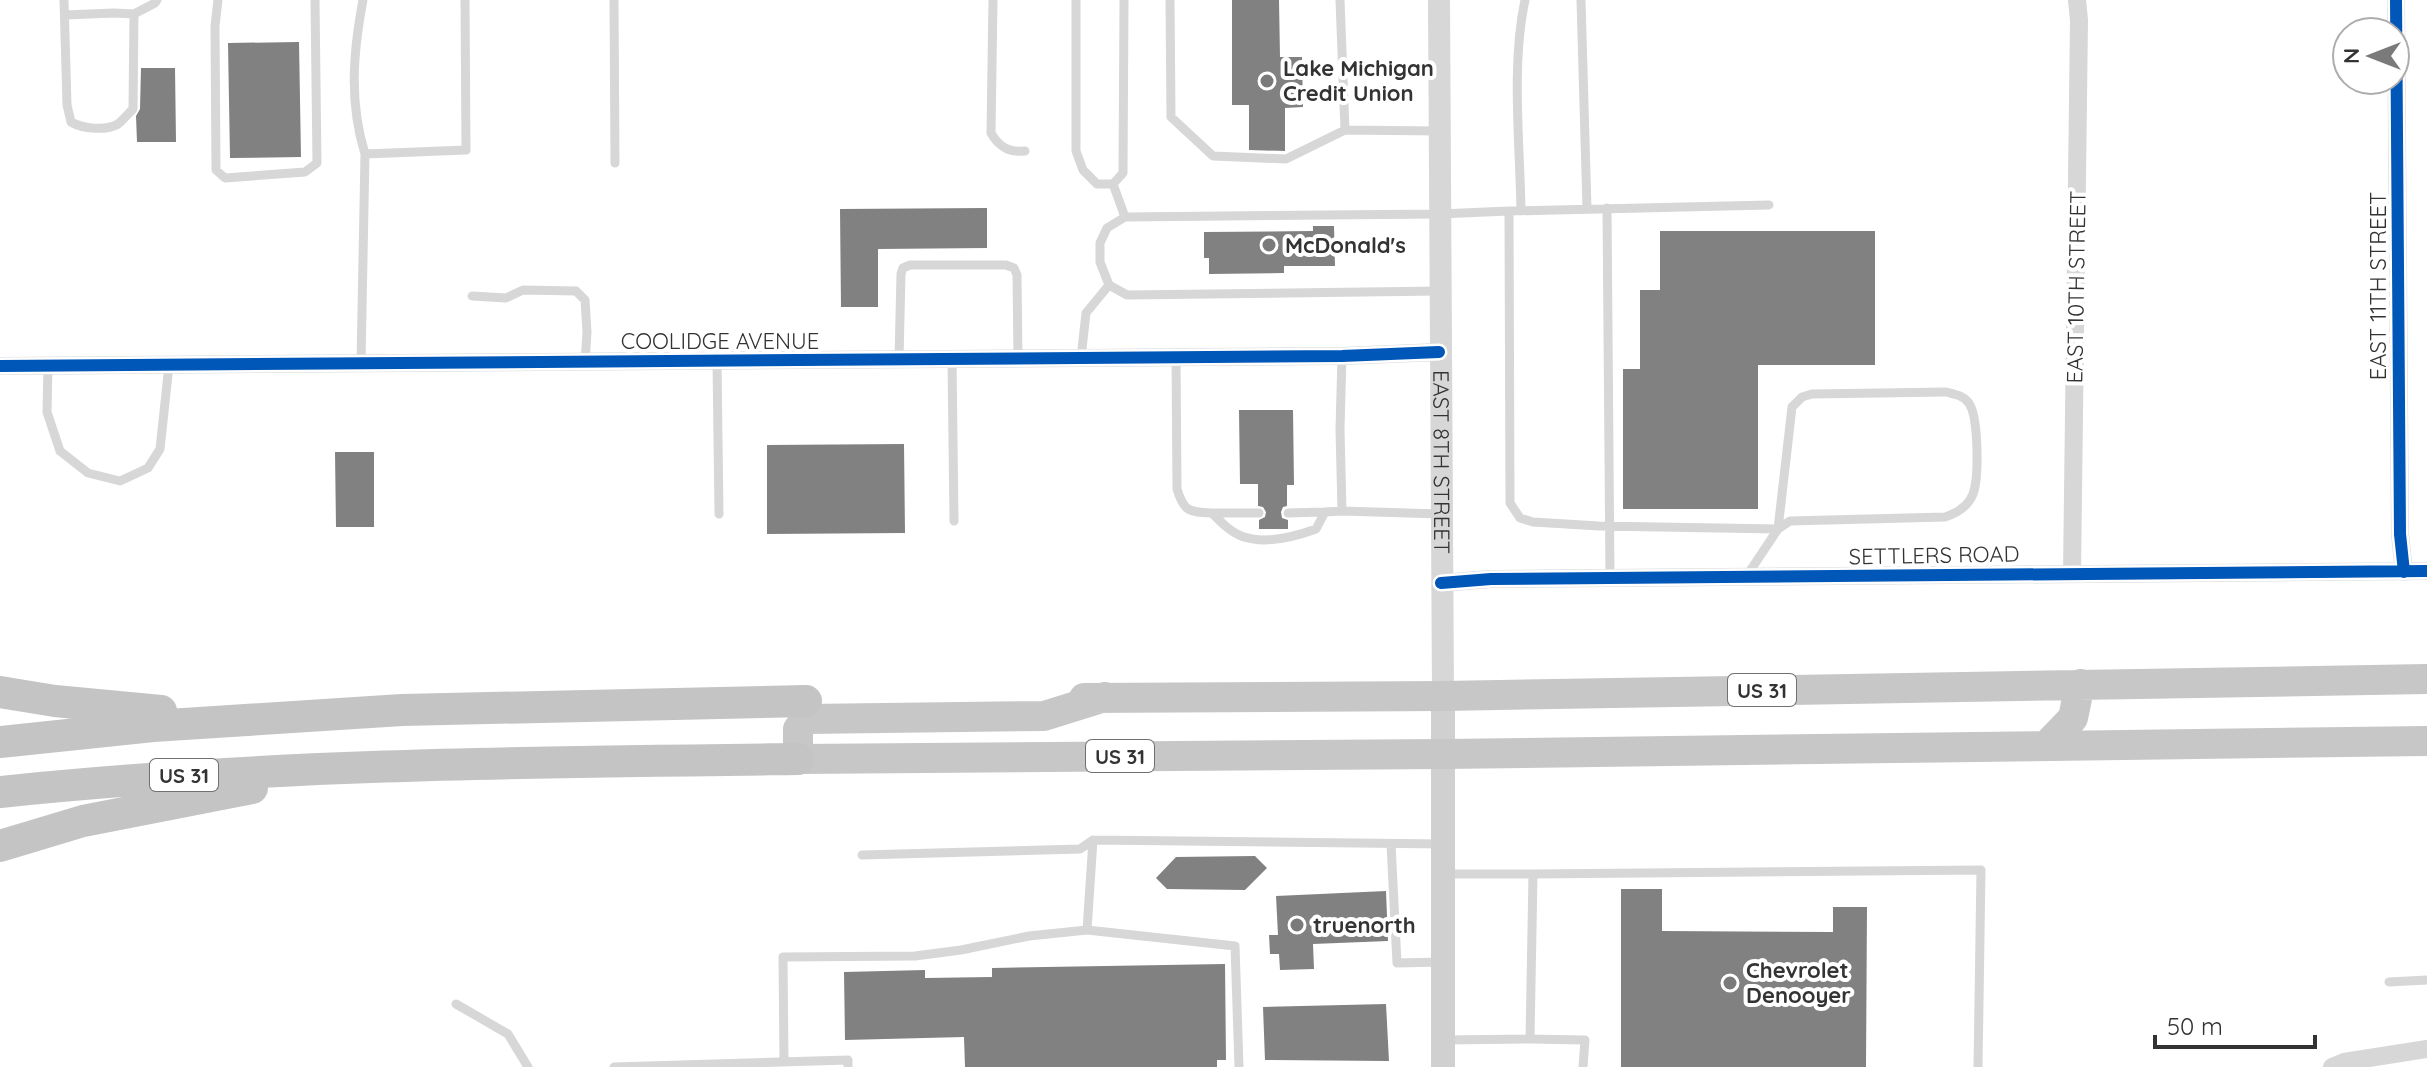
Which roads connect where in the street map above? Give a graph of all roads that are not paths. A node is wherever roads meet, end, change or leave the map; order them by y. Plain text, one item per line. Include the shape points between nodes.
1 (64, 0) edge
2 (157, 0) edge
3 (218, 0) edge
4 (315, 0) edge
5 (363, 0) edge
6 (465, 0) edge
7 (614, 0) edge
8 (993, 0) edge
9 (1076, 0) edge
10 (1124, 0) edge
11 (1170, 0) edge
12 (1340, 0) edge
13 (1439, 0) edge
14 (1525, 0) edge
15 (1581, 0) edge
16 (2077, 0) edge
17 (2396, 0) edge
18 (134, 14) junction
19 (65, 15) junction
20 (1345, 130) junction
21 (1439, 131) junction
22 (1025, 151) dead end
23 (365, 154) junction
24 (615, 163) dead end
25 (1113, 184) junction
26 (1769, 205) dead end
27 (1607, 208) junction
28 (1587, 209) junction
29 (1509, 211) junction
30 (1521, 211) junction
31 (1439, 214) junction
32 (1125, 217) junction
33 (1109, 285) junction
34 (1439, 291) junction
35 (472, 296) dead end
36 (1439, 352) junction
37 (1342, 356) junction
38 (1176, 357) junction
39 (1080, 358) junction
40 (899, 359) junction
41 (952, 359) junction
42 (1018, 359) junction
43 (717, 361) junction
44 (585, 362) junction
45 (361, 363) junction
46 (169, 365) junction
47 (0, 366) edge
48 (48, 366) junction
49 (1342, 511) junction
50 (1325, 512) junction
51 (1212, 513) junction
52 (1259, 513) dead end
53 (1288, 513) dead end
54 (719, 514) dead end
55 (1440, 514) junction
56 (954, 521) dead end
57 (1609, 526) junction
58 (1778, 529) junction
59 (2427, 571) edge
60 (2404, 572) junction
61 (2072, 573) junction
62 (1746, 577) junction
63 (1610, 578) junction
64 (1441, 583) junction
65 (2427, 679) edge
66 (2080, 684) junction
67 (0, 692) edge
68 (1443, 696) junction
69 (1105, 697) junction
70 (806, 701) joint
71 (244, 719) junction
72 (2427, 741) edge
73 (0, 742) edge
74 (2047, 745) junction
75 (1443, 754) junction
76 (798, 759) junction
77 (369, 765) junction
78 (0, 792) edge
79 (1093, 840) junction
80 (1391, 844) junction
81 (1443, 844) junction
82 (0, 846) edge
83 (862, 855) dead end
84 (1443, 874) junction
85 (1533, 874) junction
86 (1087, 930) junction
87 (1443, 962) junction
88 (2427, 980) edge
89 (2389, 982) dead end
90 (456, 1004) dead end
91 (1530, 1039) junction
92 (1443, 1040) junction
93 (2427, 1049) edge
94 (784, 1062) junction
95 (528, 1067) edge
96 (614, 1067) edge
97 (848, 1067) edge
98 (1239, 1067) edge
99 (1443, 1067) edge
100 (1583, 1067) edge
101 (1978, 1067) edge
102 (2332, 1067) edge

1 - 19 lane
2 - 18 lane
3 - 4 lane via 216,170 225,178 305,172 317,163
5 - 23 lane via 353,64 354,108
6 - 23 lane via 466,150
7 - 24 lane
8 - 22 lane via 991,133 1006,150
9 - 25 lane via 1076,151 1083,170 1097,184
10 - 25 lane via 1123,173
11 - 20 lane via 1171,117 1213,156 1286,159
12 - 20 lane
13 - 21 street, EAST 8TH STREET
14 - 30 lane via 1520,23
15 - 28 lane
16 - 61 street, EAST 10TH STREET
17 - 60 street, EAST 11TH STREET
18 - 19 lane
18 - 19 lane via 133,109 117,125 95,128 71,122
20 - 21 lane
21 - 31 street, EAST 8TH STREET
23 - 45 lane
25 - 32 lane
26 - 27 lane
27 - 28 lane
27 - 57 lane
28 - 30 lane
29 - 30 lane
29 - 31 lane
29 - 57 lane via 1510,503 1520,518 1533,522
31 - 32 lane
31 - 34 street, EAST 8TH STREET
32 - 33 lane via 1107,228 1100,243
33 - 34 lane via 1127,295
33 - 39 lane via 1086,313
34 - 36 street, EAST 8TH STREET
35 - 44 lane via 576,291 585,300
36 - 37 street, COOLIDGE AVENUE
36 - 55 street, EAST 8TH STREET
37 - 38 street, COOLIDGE AVENUE
37 - 49 lane
38 - 39 street, COOLIDGE AVENUE
38 - 51 lane via 1177,489 1191,512
39 - 42 street, COOLIDGE AVENUE
40 - 41 street, COOLIDGE AVENUE
40 - 42 lane via 901,274 910,265 1014,268
40 - 43 street, COOLIDGE AVENUE
41 - 42 street, COOLIDGE AVENUE
41 - 56 lane
43 - 44 street, COOLIDGE AVENUE
43 - 54 lane
44 - 45 street, COOLIDGE AVENUE
45 - 46 street, COOLIDGE AVENUE
46 - 48 street, COOLIDGE AVENUE
46 - 48 lane via 160,449 148,468 120,481 88,473 60,451 47,412
47 - 48 street, COOLIDGE AVENUE
49 - 50 lane
49 - 55 lane
50 - 51 lane via 1316,529 1264,539 1244,537
50 - 53 lane
51 - 52 lane
55 - 64 street, EAST 8TH STREET
57 - 58 lane
57 - 63 lane
58 - 58 lane via 1790,521 1956,514 1972,497 1977,482 1970,404 1961,395 1946,392 1802,397 1792,407
58 - 62 lane
59 - 60 street, SETTLERS ROAD
60 - 61 street, SETTLERS ROAD
61 - 62 street, SETTLERS ROAD
62 - 63 street, SETTLERS ROAD
63 - 64 street, SETTLERS ROAD
64 - 68 street, EAST 8TH STREET
65 - 66 highway, US 31
66 - 68 highway, US 31
66 - 74 highway via 2073,718
67 - 71 highway
68 - 69 highway, US 31
68 - 75 main road, EAST 8TH STREET
69 - 70 highway, US 31
69 - 76 highway via 1044,716 806,719 798,729
70 - 71 highway, US 31 via 491,706
71 - 73 highway, US 31
72 - 74 highway, US 31
74 - 75 highway, US 31
75 - 76 highway, US 31
75 - 81 main road, EAST 8TH STREET
76 - 77 highway, US 31
77 - 78 highway, US 31
77 - 82 highway via 83,821
79 - 80 lane
79 - 83 lane via 1080,849
79 - 86 lane
80 - 81 lane
80 - 87 lane via 1397,963
81 - 84 main road, EAST 8TH STREET
84 - 85 lane
84 - 87 main road, EAST 8TH STREET
85 - 91 lane
85 - 101 lane via 1981,870
86 - 94 lane via 915,956 783,957
86 - 98 lane via 1235,946
87 - 92 main road, EAST 8TH STREET
88 - 89 lane
90 - 95 lane via 508,1034
91 - 92 lane
91 - 100 lane via 1585,1040
92 - 99 main road, EAST 8TH STREET
93 - 102 street
94 - 96 lane
94 - 97 lane via 848,1060

